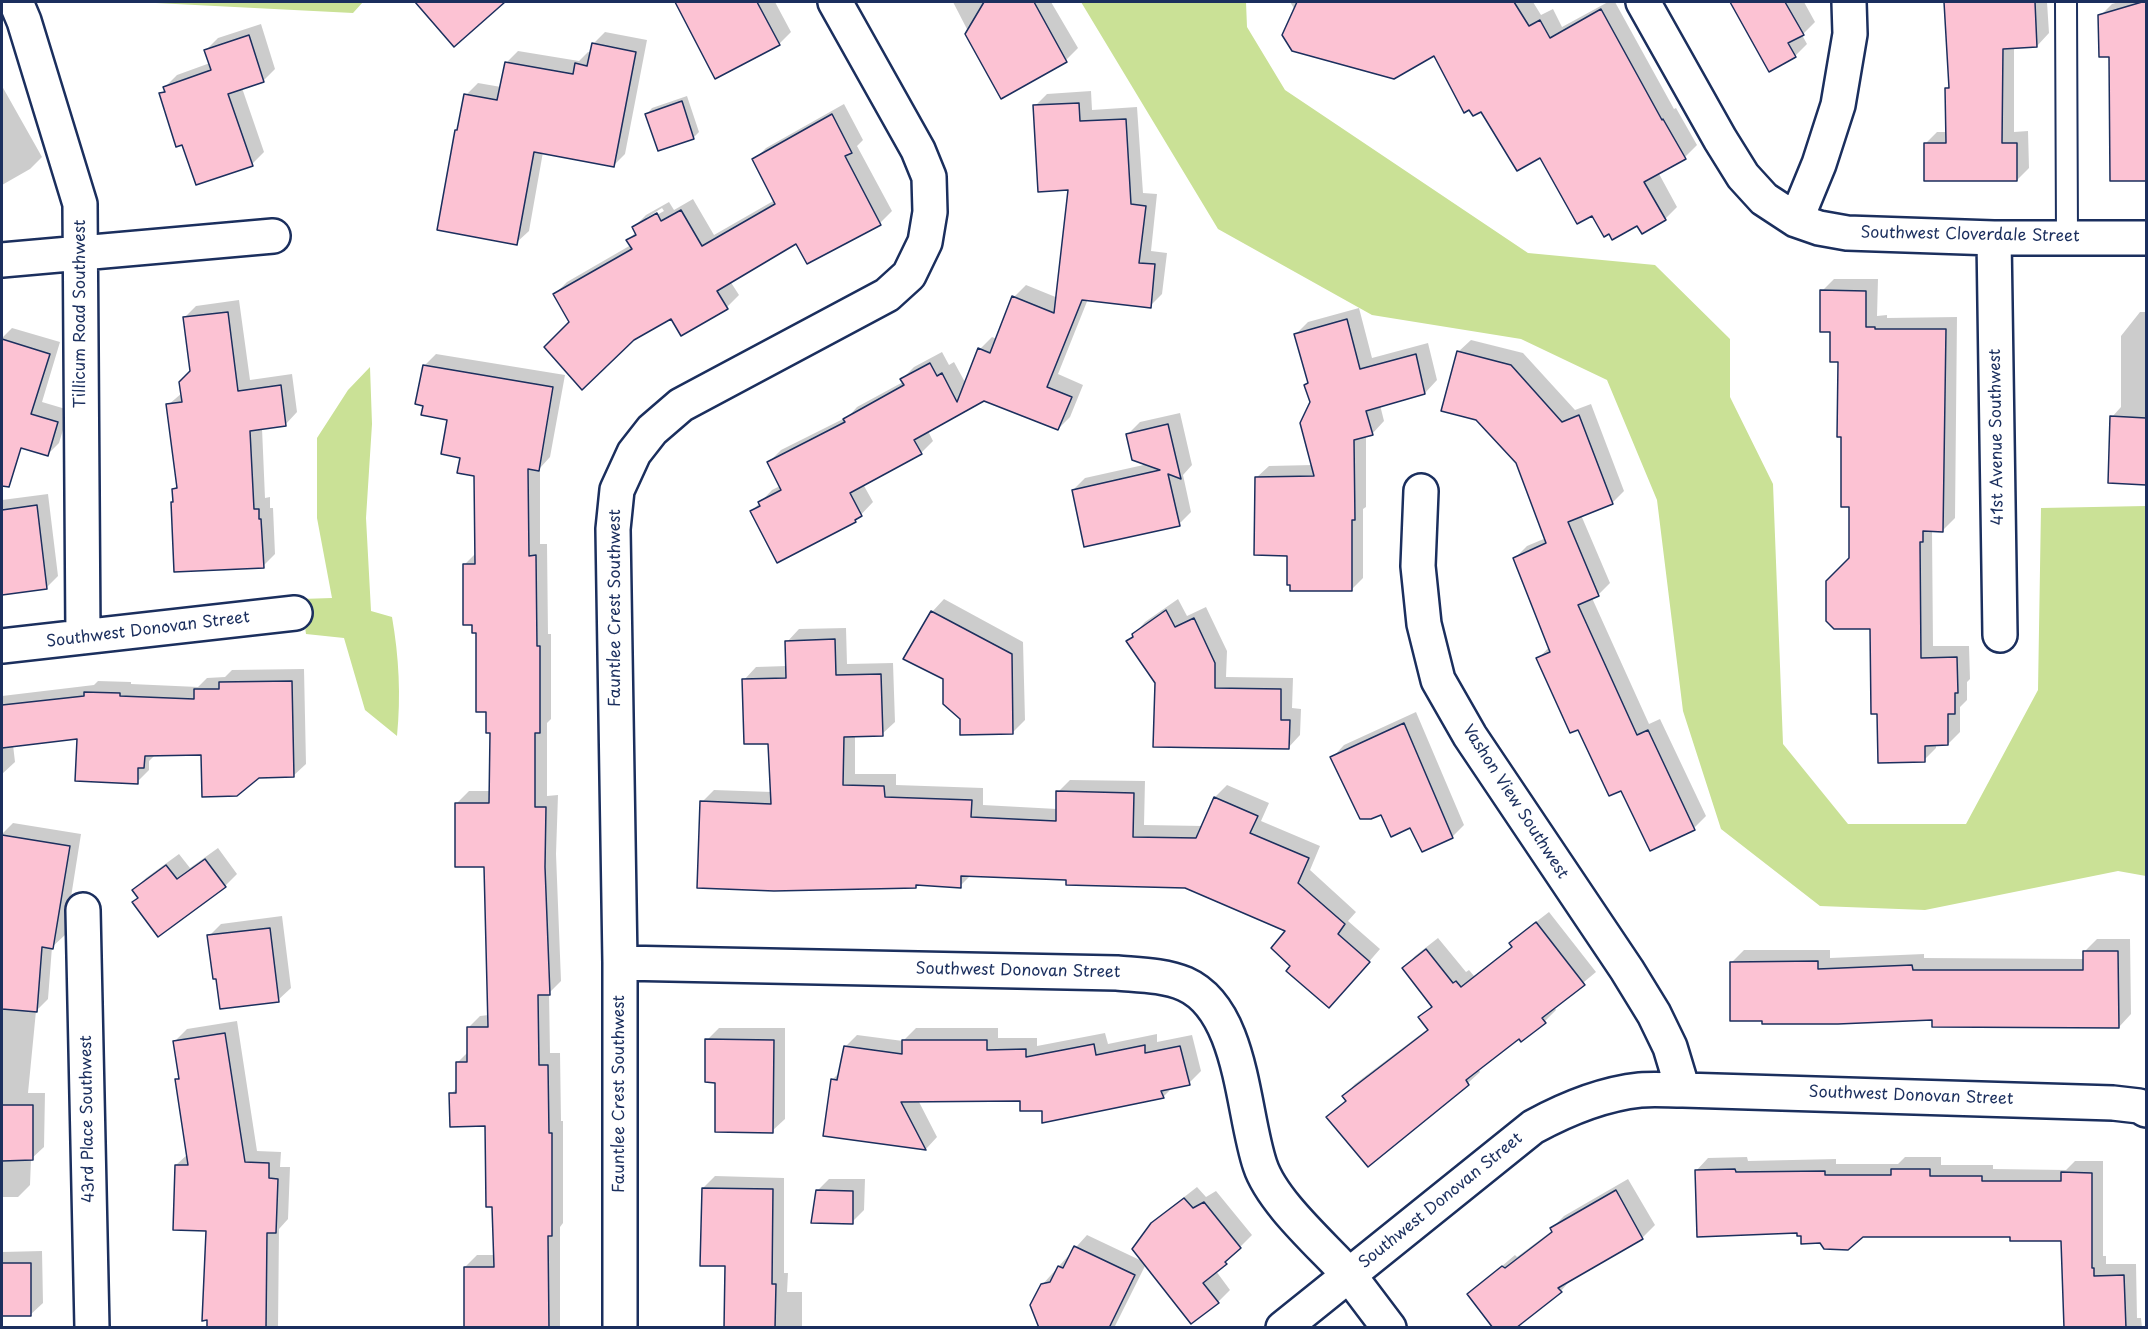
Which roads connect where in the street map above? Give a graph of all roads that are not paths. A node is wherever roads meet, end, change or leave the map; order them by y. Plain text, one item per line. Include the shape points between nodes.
1 (16, 2) edge
2 (835, 2) edge
3 (1643, 2) edge
4 (1849, 2) edge
5 (2066, 2) edge
6 (1796, 220) junction
7 (273, 236) dead end
8 (2067, 237) junction
9 (1994, 238) junction
10 (2146, 238) edge
11 (81, 255) junction
12 (2, 260) edge
13 (1420, 491) dead end
14 (295, 613) dead end
15 (2000, 635) dead end
16 (83, 637) junction
17 (2, 646) edge
18 (83, 910) dead end
19 (620, 963) junction
20 (1683, 1090) junction
21 (2146, 1110) edge
22 (1349, 1275) junction
23 (92, 1328) edge
24 (620, 1328) edge
25 (1283, 1328) edge
26 (1389, 1328) edge

1 - 11 street, Tillicum Road Southwest via 80,204
2 - 19 street, Fauntlee Crest Southwest via 918,150 929,177 930,212 925,242 909,275 887,295 681,405 652,430 634,453 617,490 613,529
3 - 6 street, Southwest Cloverdale Street via 1743,176 1764,199
4 - 6 street via 1850,34 1838,105
5 - 8 lane
6 - 9 street, Southwest Cloverdale Street via 1847,233
7 - 11 street
8 - 9 street, Southwest Cloverdale Street
8 - 10 street, Southwest Cloverdale Street
9 - 15 street, 41st Avenue Southwest
11 - 12 street
11 - 16 street, Tillicum Road Southwest
13 - 20 street, Vashon View Southwest via 1419,578 1424,624 1438,680 1470,736 1654,1014 1670,1047
14 - 16 street, Southwest Donovan Street
16 - 17 street, Southwest Donovan Street
18 - 23 street, 43rd Place Southwest
19 - 22 street, Southwest Donovan Street via 1118,973 1185,984 1207,999 1223,1024 1236,1058 1260,1166 1276,1196
19 - 24 street, Fauntlee Crest Southwest
20 - 21 street, Southwest Donovan Street via 2113,1102
20 - 22 street, Southwest Donovan Street via 1639,1090 1592,1100 1558,1113 1533,1127
22 - 25 street
22 - 26 street

